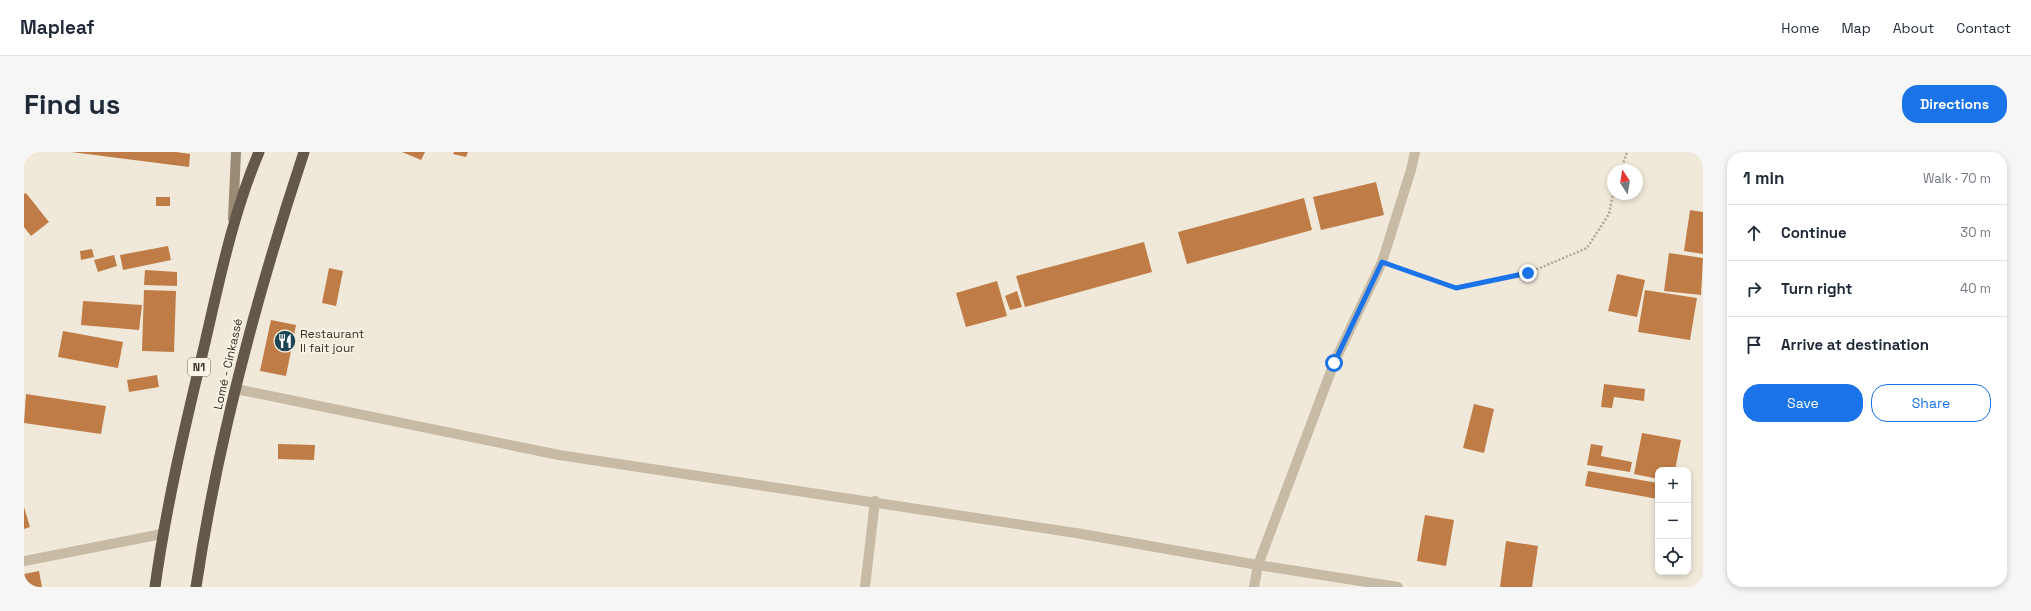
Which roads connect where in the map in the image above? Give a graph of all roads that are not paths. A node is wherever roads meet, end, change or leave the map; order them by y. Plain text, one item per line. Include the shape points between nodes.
1 (236, 152) edge
2 (260, 152) edge
3 (304, 152) edge
4 (1415, 152) edge
5 (233, 231) junction
6 (236, 389) junction
7 (875, 501) junction
8 (162, 534) junction
9 (24, 561) edge
10 (1258, 565) junction
11 (155, 587) edge
12 (196, 587) edge
13 (865, 587) edge
14 (1254, 587) edge
15 (1398, 587) edge

1 - 5 main road
2 - 5 highway, N1 via 251,171
3 - 6 highway, Lomé - Cinkassé via 253,317
4 - 10 street via 1382,262 1334,363
5 - 8 highway, N1 via 218,286
6 - 7 street via 559,455
6 - 12 highway, Lomé - Cinkassé via 204,537
7 - 10 street via 1076,532
7 - 13 street
8 - 9 street
8 - 11 highway, N1
10 - 14 street
10 - 15 street

